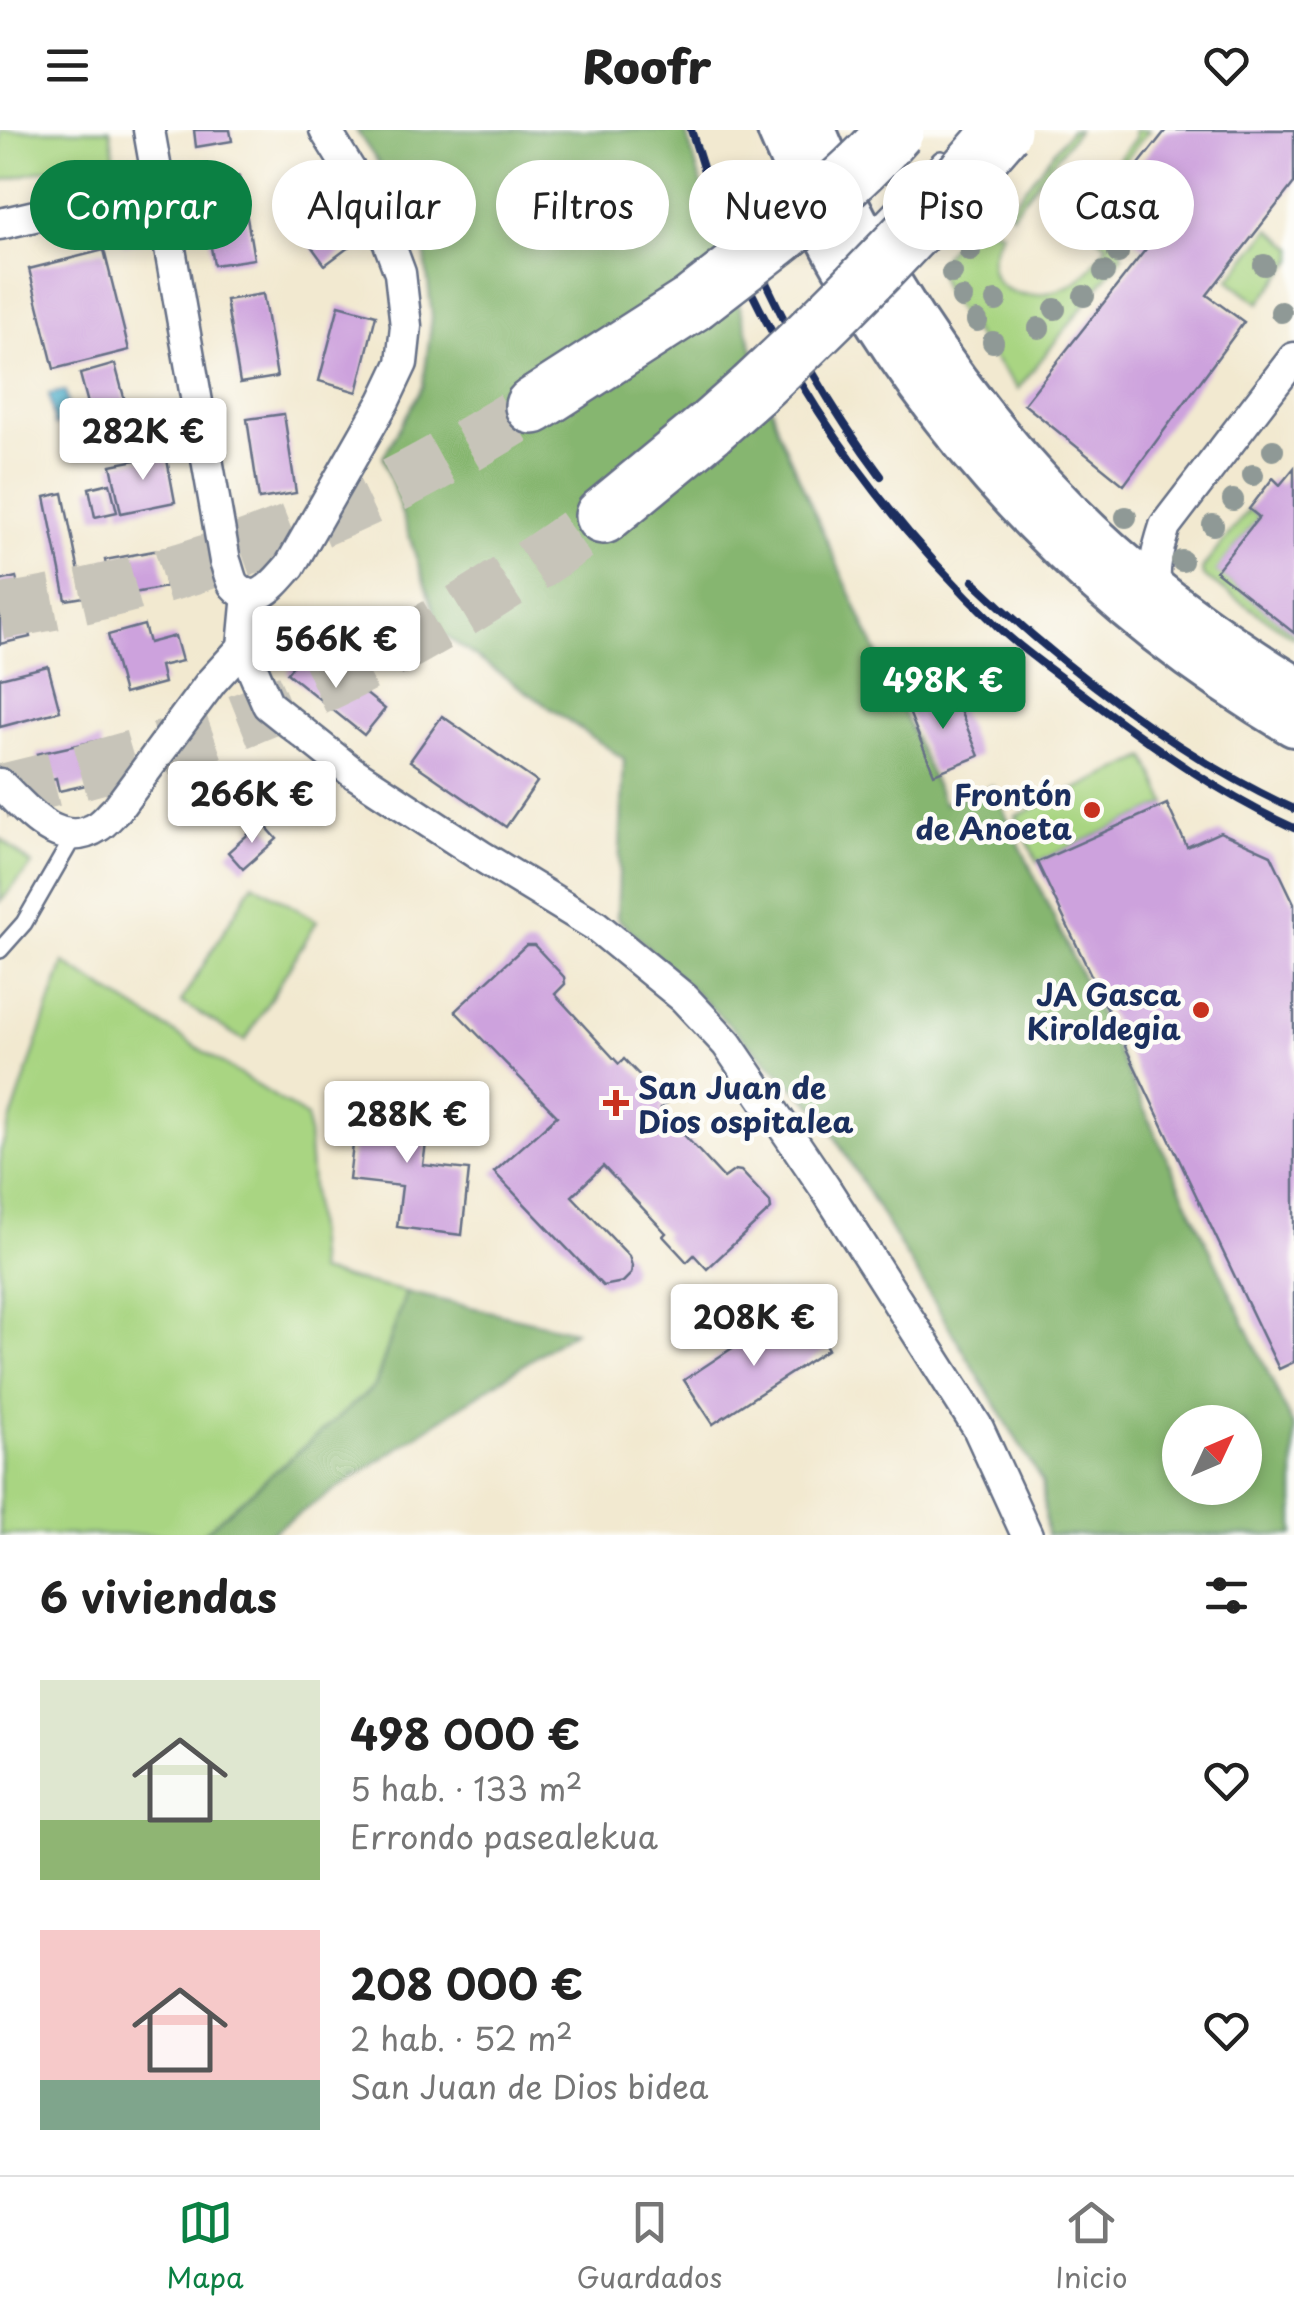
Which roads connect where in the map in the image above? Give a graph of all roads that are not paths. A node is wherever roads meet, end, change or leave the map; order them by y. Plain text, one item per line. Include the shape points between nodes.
1 (149, 130) edge
2 (325, 130) edge
3 (779, 130) edge
4 (814, 130) edge
5 (896, 130) edge
6 (1003, 130) edge
7 (941, 159) dead end
8 (155, 160) edge
9 (30, 217) edge
10 (0, 224) edge
11 (864, 237) junction
12 (171, 250) edge
13 (1294, 358) edge
14 (532, 406) tunnel mouth
15 (602, 516) tunnel mouth
16 (1164, 526) junction
17 (1098, 540) junction
18 (1156, 591) junction
19 (248, 594) junction
20 (244, 647) junction
21 (1294, 687) edge
22 (1294, 725) edge
23 (0, 784) edge
24 (74, 836) junction
25 (0, 950) edge
26 (1027, 1535) edge

1 - 8 street
2 - 19 street via 380,219 400,273 402,363 290,566 270,589
3 - 22 main road via 875,318 1008,494 1113,596
4 - 11 main road
5 - 14 highway, bridge via 858,170 692,304
6 - 15 highway, bridge via 820,328
7 - 11 lane
9 - 10 street
11 - 17 main road via 987,420
12 - 19 street via 225,561 233,584
13 - 16 street
16 - 17 street via 1131,539
16 - 18 street
17 - 18 main road
18 - 21 main road
19 - 20 street
20 - 24 street via 116,809 99,826
20 - 26 street via 268,705 351,771 596,926 684,998 726,1044 978,1428
23 - 24 street via 50,831
24 - 25 lane via 24,924

